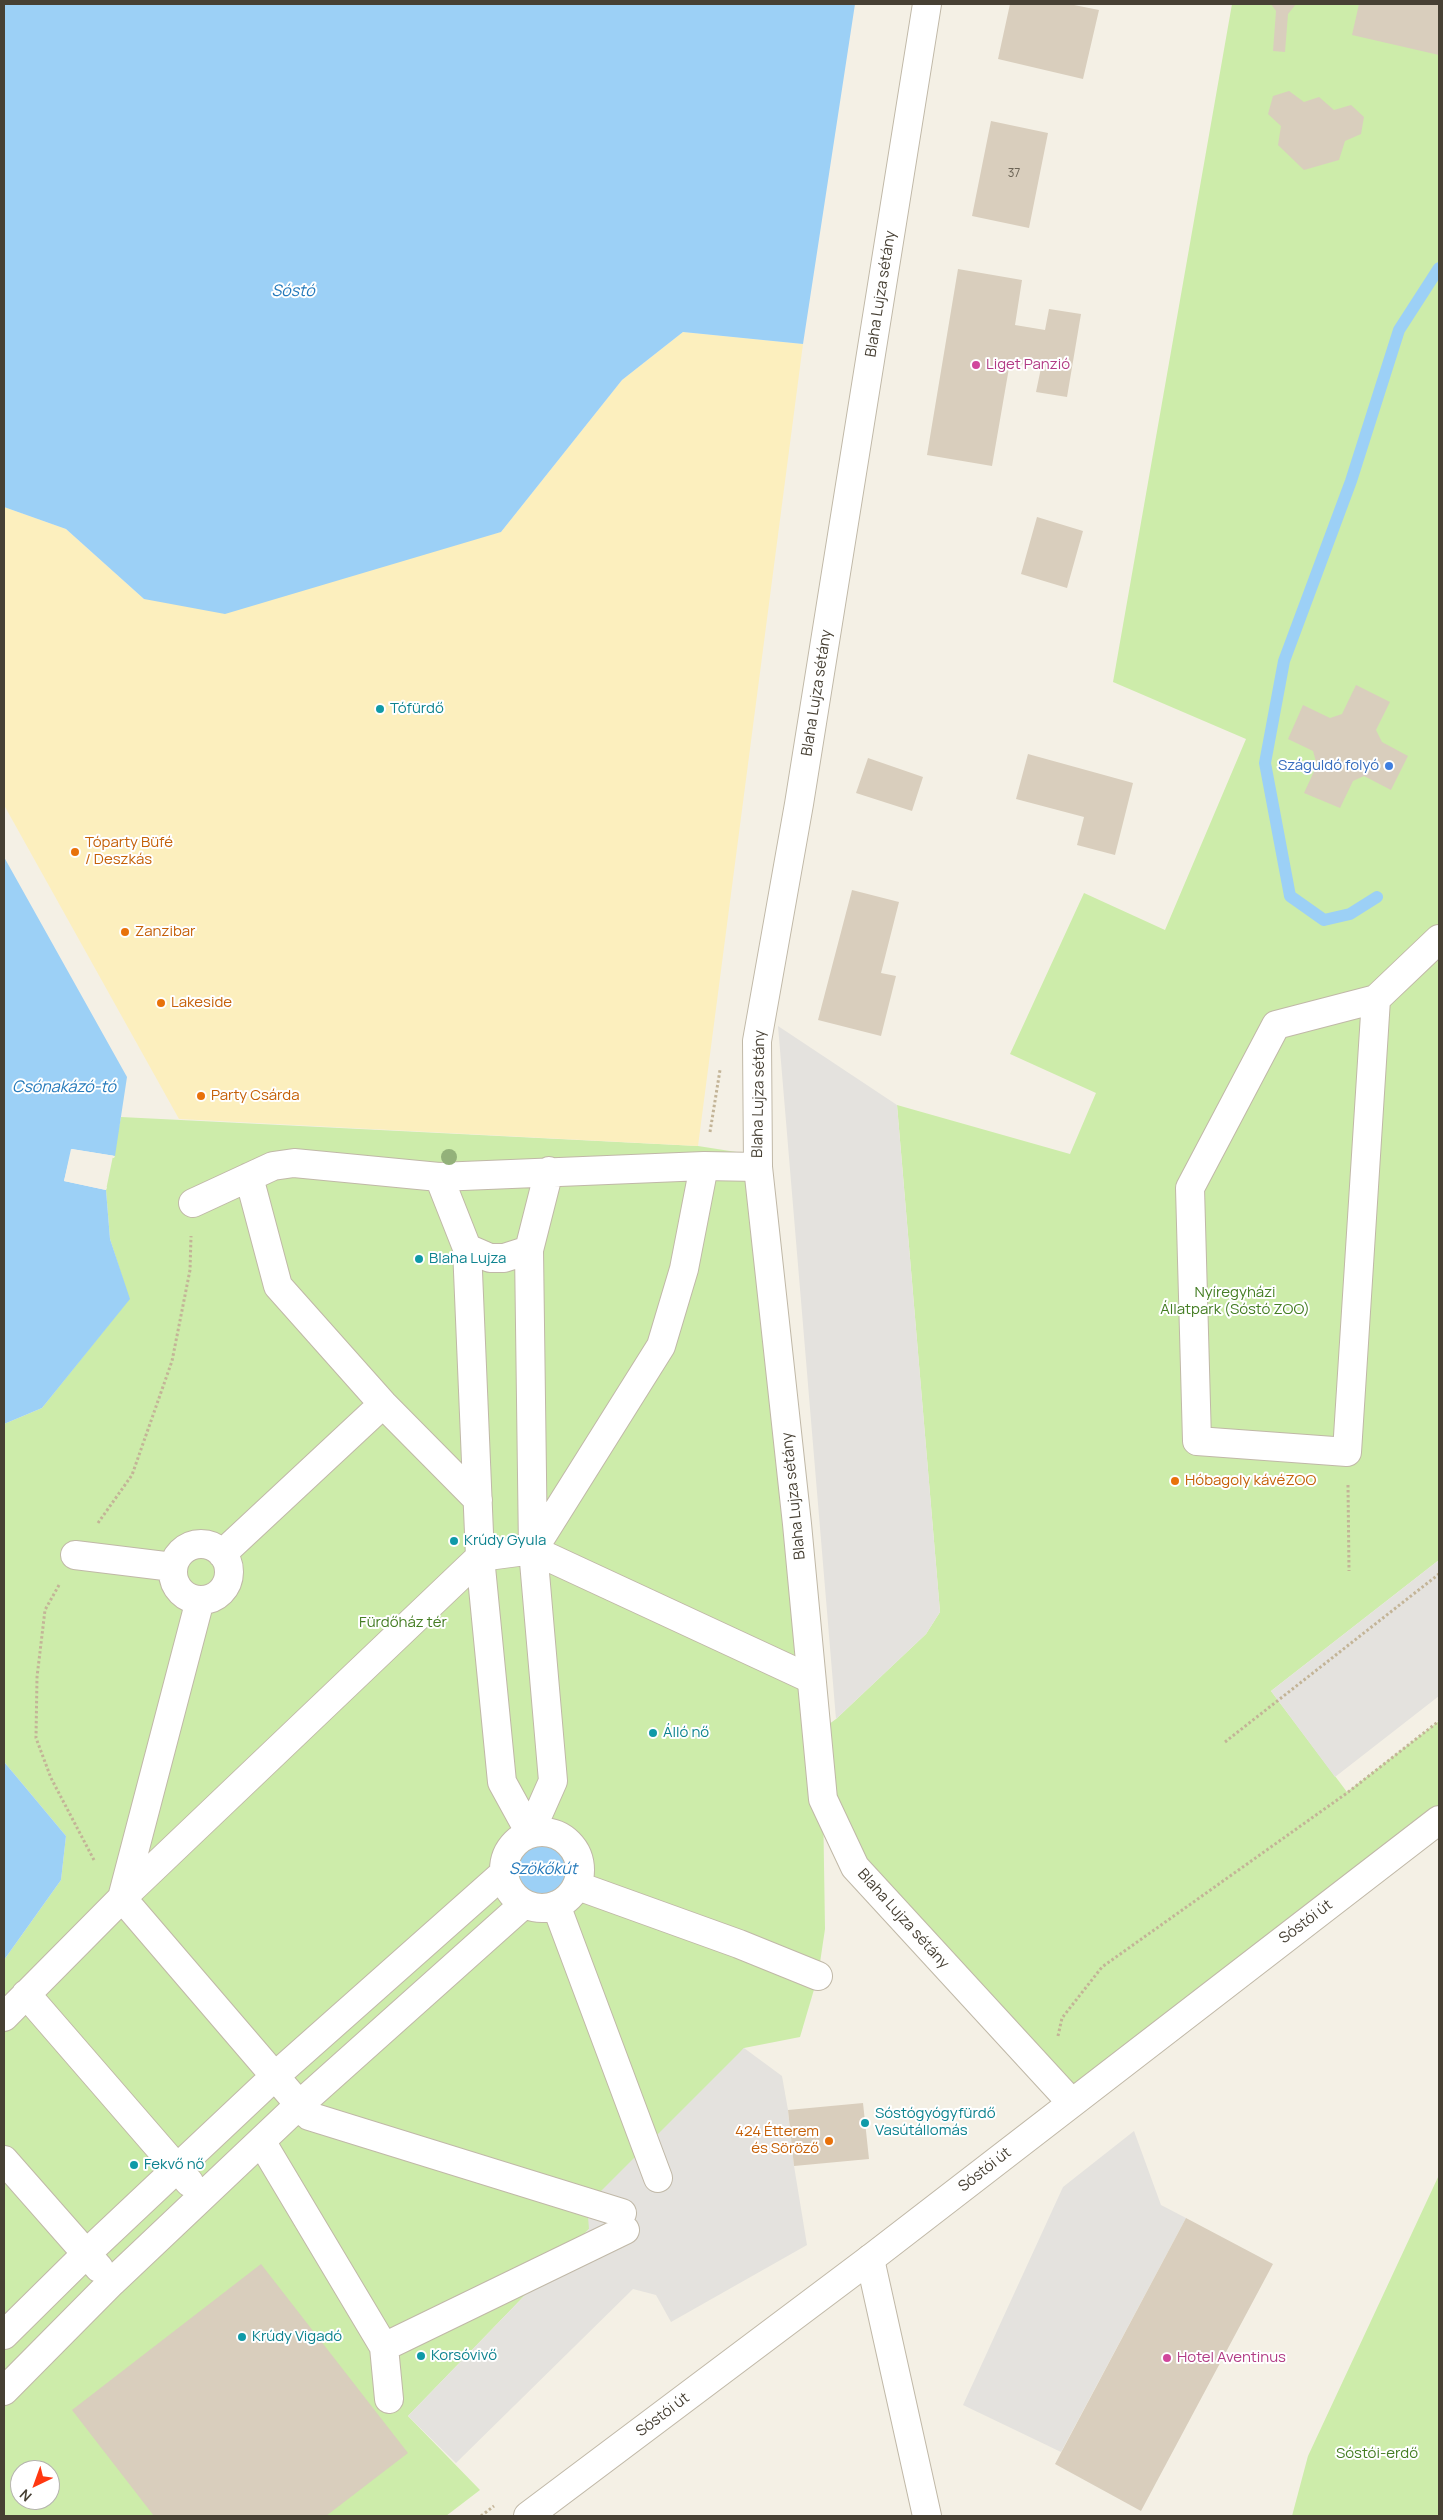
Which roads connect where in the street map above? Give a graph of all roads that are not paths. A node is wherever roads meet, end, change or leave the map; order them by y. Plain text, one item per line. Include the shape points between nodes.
1 (928, 4) edge
2 (1439, 939) edge
3 (1376, 999) junction
4 (704, 1166) junction
5 (758, 1167) junction
6 (549, 1171) junction
7 (439, 1176) junction
8 (249, 1177) junction
9 (193, 1203) dead end
10 (467, 1248) junction
11 (529, 1250) junction
12 (383, 1404) junction
13 (478, 1500) junction
14 (533, 1550) junction
15 (222, 1554) junction
16 (75, 1555) dead end
17 (480, 1557) junction
18 (173, 1567) junction
19 (200, 1600) junction
20 (812, 1679) junction
21 (1439, 1820) edge
22 (530, 1833) junction
23 (504, 1873) junction
24 (578, 1886) junction
25 (122, 1898) junction
26 (524, 1904) junction
27 (556, 1905) junction
28 (818, 1976) dead end
29 (26, 1994) junction
30 (4, 2017) edge
31 (274, 2078) junction
32 (1071, 2102) junction
33 (298, 2106) junction
34 (261, 2141) junction
35 (4, 2160) edge
36 (177, 2168) junction
37 (658, 2178) dead end
38 (202, 2197) junction
39 (86, 2253) junction
40 (870, 2259) junction
41 (112, 2282) junction
42 (4, 2335) edge
43 (4, 2346) edge
44 (384, 2347) junction
45 (28, 2368) junction
46 (4, 2391) edge
47 (389, 2399) dead end
48 (528, 2516) edge
49 (927, 2516) edge

1 - 5 street, Blaha Lujza sétány via 799,804 757,1040
2 - 3 street
3 - 3 street via 1347,1452 1197,1441 1190,1188 1276,1025
4 - 5 street
4 - 6 street
4 - 14 street via 684,1269 661,1346
5 - 20 street, Blaha Lujza sétány
6 - 7 street
6 - 11 street
7 - 8 street via 294,1163 273,1166
7 - 10 street
8 - 9 street
8 - 12 street via 278,1286
10 - 11 street via 490,1258 504,1258
10 - 13 street
11 - 14 street
12 - 13 street
12 - 15 street
13 - 17 street
14 - 17 street
14 - 20 street
14 - 22 street via 553,1781
15 - 18 street via 216,1548 198,1544 182,1552
15 - 19 street via 229,1570 224,1588 209,1600
16 - 18 street
17 - 22 street via 502,1782
17 - 25 street
18 - 19 street via 173,1577 182,1593
19 - 25 street
20 - 32 street, Blaha Lujza sétány via 823,1799 855,1867
21 - 32 street, Sóstói út
22 - 23 street via 510,1848
22 - 24 street via 555,1833 575,1849 581,1873
23 - 26 street via 513,1896
23 - 31 street
24 - 27 street
24 - 28 street
25 - 29 street
25 - 31 street
26 - 27 street via 536,1908
26 - 33 street
27 - 37 street
29 - 30 street
29 - 36 street
31 - 33 street
31 - 36 street
32 - 40 street, Sóstói út
33 - 34 street
33 - 44 street via 309,2116 624,2222
34 - 38 street
34 - 44 street
35 - 39 street
36 - 38 street
36 - 39 street
38 - 41 street
39 - 41 street
39 - 42 street
40 - 48 street, Sóstói út
40 - 49 street
41 - 45 street
43 - 45 street
44 - 47 street
45 - 46 street

